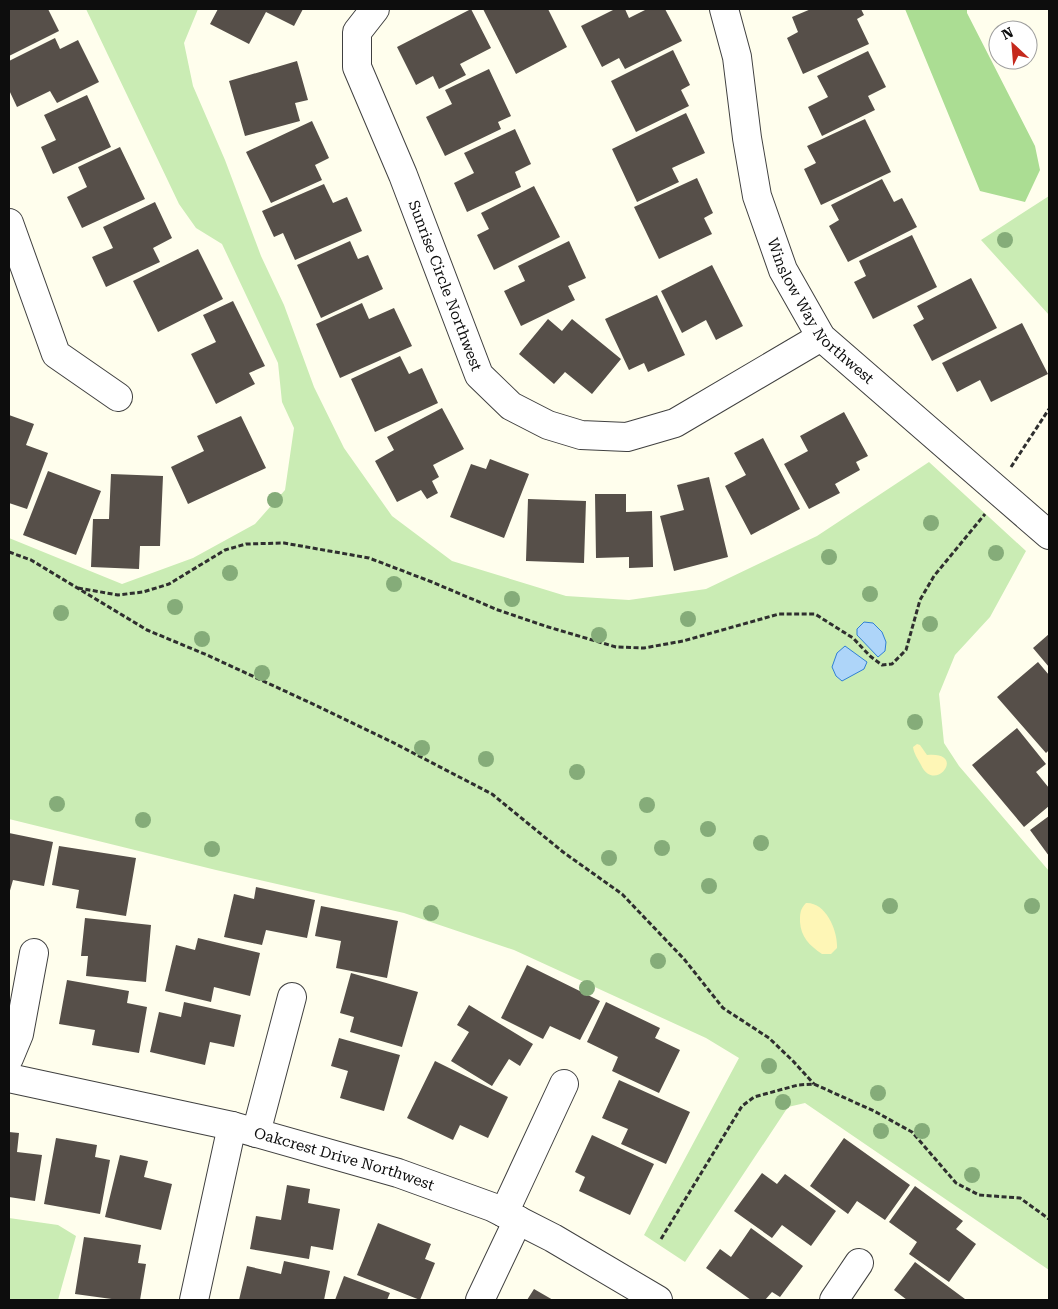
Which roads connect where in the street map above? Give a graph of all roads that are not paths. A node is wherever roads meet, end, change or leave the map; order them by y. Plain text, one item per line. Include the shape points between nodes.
1 (375, 9) edge
2 (724, 9) edge
3 (9, 224) edge
4 (820, 337) junction
5 (118, 397) dead end
6 (1049, 535) edge
7 (34, 953) dead end
8 (292, 997) dead end
9 (9, 1058) edge
10 (9, 1078) edge
11 (564, 1084) dead end
12 (244, 1129) junction
13 (511, 1217) junction
14 (859, 1263) dead end
15 (194, 1300) edge
16 (480, 1300) edge
17 (658, 1300) edge
18 (834, 1300) edge

1 - 4 street, Sunrise Circle Northwest via 357,32 357,67 403,176 479,375 511,406 548,425 581,435 627,437 675,423
2 - 4 street, Winslow Way Northwest via 737,57 758,196 783,270
3 - 5 street via 56,354
4 - 6 street, Winslow Way Northwest
7 - 9 street via 19,1034
8 - 12 street
10 - 12 street, Oakcrest Drive Northwest
11 - 13 street
12 - 13 street, Oakcrest Drive Northwest via 398,1173
12 - 15 street
13 - 16 street
13 - 17 street, Oakcrest Drive Northwest
14 - 18 street

